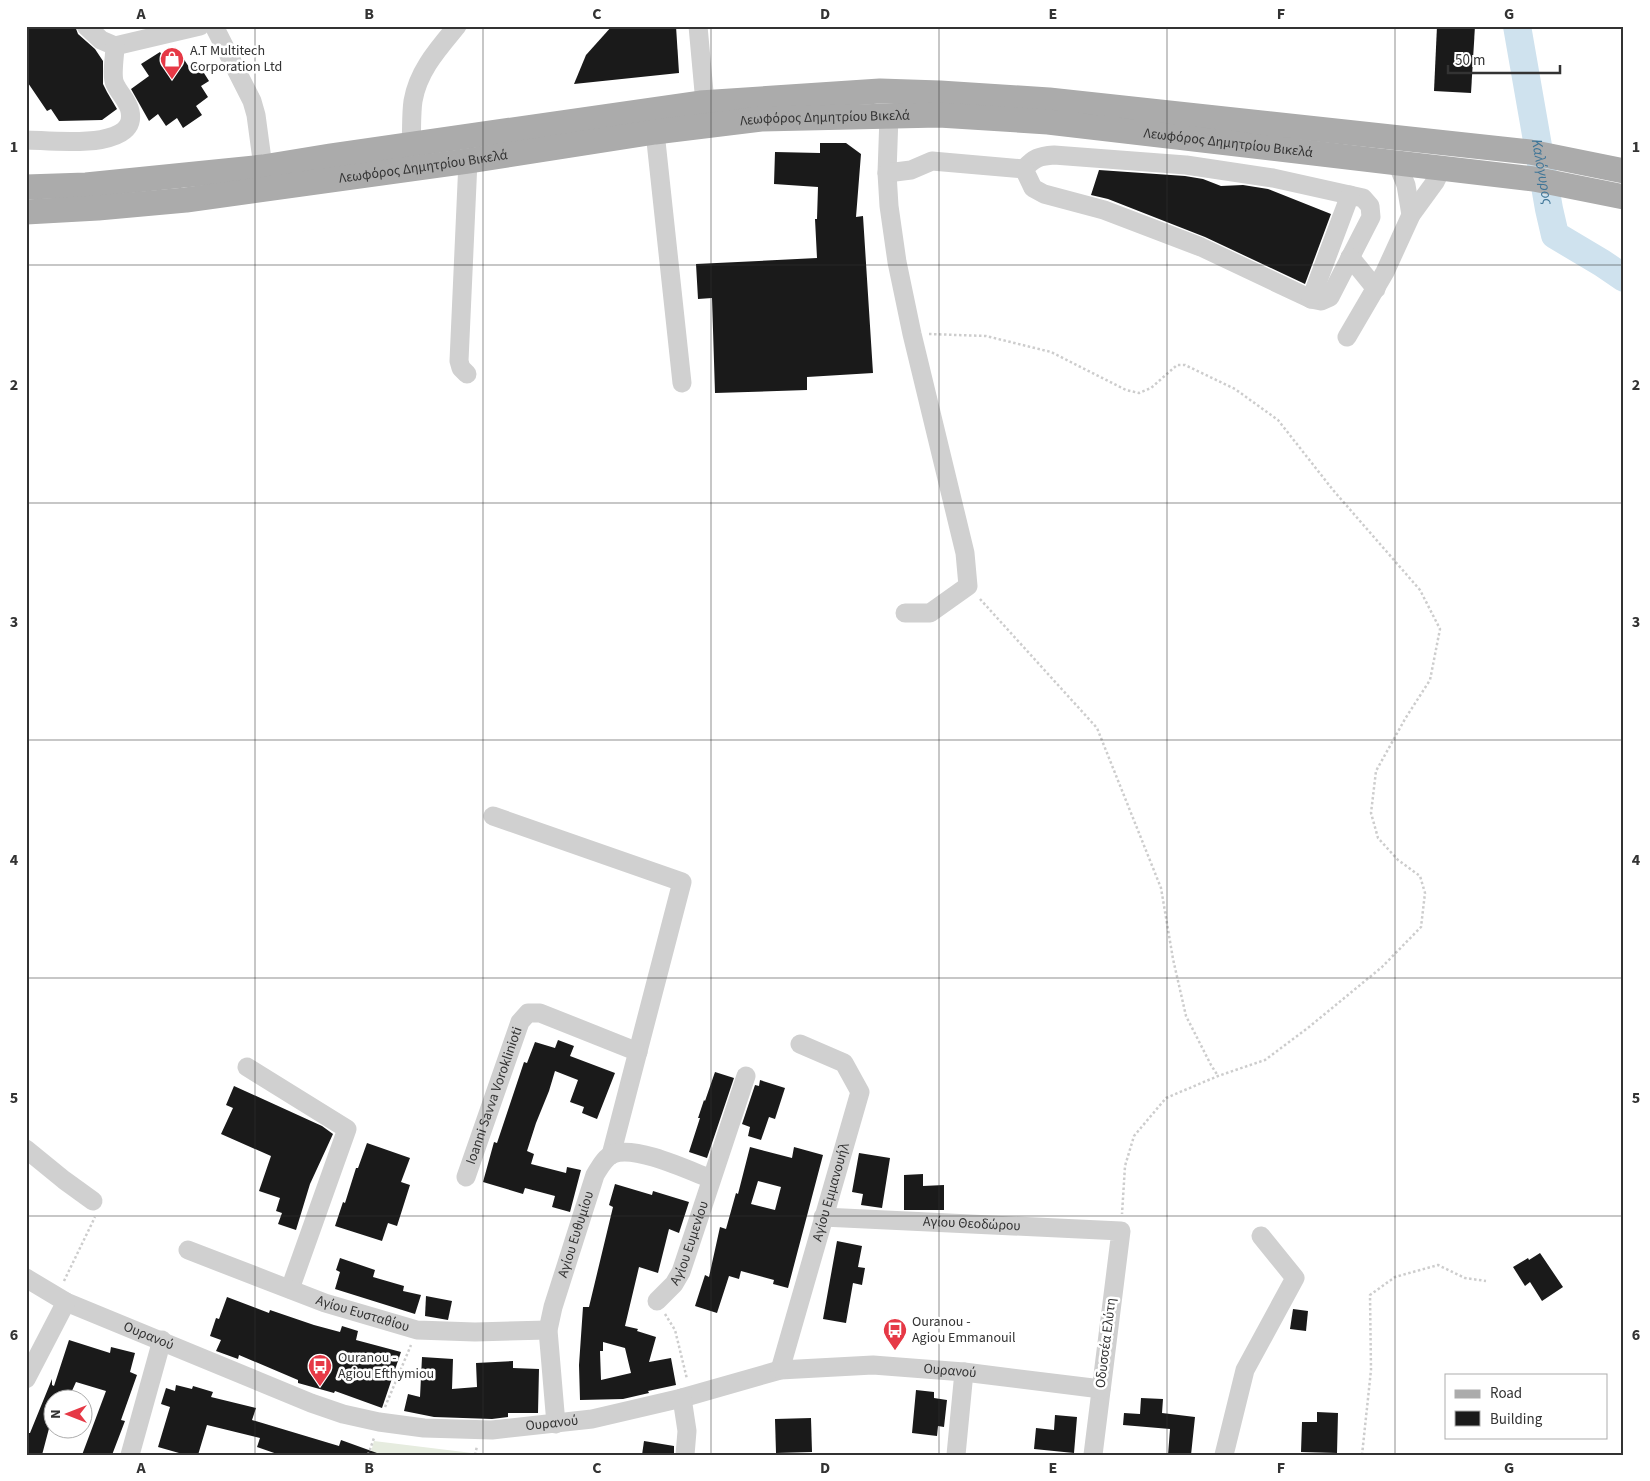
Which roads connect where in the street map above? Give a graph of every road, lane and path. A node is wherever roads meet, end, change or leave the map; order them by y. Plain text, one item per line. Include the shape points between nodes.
1 (86, 26) edge
2 (200, 26) edge
3 (214, 26) edge
4 (457, 26) edge
5 (698, 26) edge
6 (115, 46) junction
7 (705, 103) junction
8 (889, 116) junction
9 (655, 132) junction
10 (26, 140) edge
11 (411, 144) junction
12 (468, 161) junction
13 (1397, 163) junction
14 (263, 167) junction
15 (1442, 168) junction
16 (1024, 169) junction
17 (1624, 172) edge
18 (887, 173) junction
19 (26, 187) edge
20 (1350, 195) junction
21 (1624, 197) edge
22 (26, 212) edge
23 (1411, 215) junction
24 (1350, 257) junction
25 (1339, 280) junction
26 (1376, 289) junction
27 (1311, 299) junction
28 (912, 334) junction
29 (1347, 337) dead end
30 (467, 374) dead end
31 (682, 383) dead end
32 (968, 586) junction
33 (905, 613) dead end
34 (492, 816) dead end
35 (800, 1044) dead end
36 (638, 1052) junction
37 (247, 1067) dead end
38 (746, 1076) dead end
39 (1218, 1076) junction
40 (26, 1149) edge
41 (611, 1155) junction
42 (466, 1177) dead end
43 (711, 1178) junction
44 (93, 1202) joint
45 (823, 1217) junction
46 (1120, 1231) junction
47 (1261, 1236) dead end
48 (188, 1250) dead end
49 (26, 1278) edge
50 (1486, 1281) dead end
51 (290, 1289) junction
52 (61, 1299) junction
53 (657, 1301) joint
54 (418, 1330) junction
55 (548, 1330) junction
56 (162, 1340) junction
57 (780, 1370) junction
58 (964, 1372) junction
59 (26, 1380) edge
60 (1101, 1389) junction
61 (686, 1396) junction
62 (379, 1422) junction
63 (556, 1424) junction
64 (130, 1455) edge
65 (685, 1455) edge
66 (956, 1455) edge
67 (1093, 1455) edge
68 (1224, 1455) edge
69 (1362, 1455) edge

1 - 6 street via 101,40
2 - 6 street
3 - 14 street via 252,101
4 - 11 street via 428,62 419,80
5 - 7 street
6 - 10 street via 114,82 130,110 130,124 126,130 96,141
7 - 11 main road, Λεωφόρος Δημητρίου Βικελά
7 - 17 main road, Λεωφόρος Δημητρίου Βικελά via 880,91 1050,100 1540,154
8 - 9 main road, Λεωφόρος Δημητρίου Βικελά via 761,119
8 - 13 main road, Λεωφόρος Δημητρίου Βικελά via 938,115 1048,122
8 - 18 street
9 - 12 main road, Λεωφόρος Δημητρίου Βικελά
9 - 31 street
11 - 14 main road, Λεωφόρος Δημητρίου Βικελά
12 - 22 main road, Λεωφόρος Δημητρίου Βικελά via 186,200
12 - 30 street via 459,361
13 - 15 main road, Λεωφόρος Δημητρίου Βικελά
13 - 23 street via 1406,185
14 - 19 main road, Λεωφόρος Δημητρίου Βικελά via 86,185
15 - 21 main road, Λεωφόρος Δημητρίου Βικελά via 1545,180
15 - 23 street
16 - 18 street via 932,161 911,170
16 - 20 street via 1041,156 1054,155 1186,165 1273,178
16 - 27 street via 1033,188 1044,194 1104,210 1201,247
18 - 28 street via 897,262
20 - 24 street via 1363,198 1370,206 1371,217
20 - 27 street
23 - 26 street
24 - 25 street
24 - 26 street
25 - 26 street
25 - 27 street via 1330,297 1321,301
26 - 29 street
28 - 32 street via 965,554
28 - 39 path via 986,336 1051,352 1126,390 1139,393 1151,388 1177,365 1185,365 1235,389 1278,420 1333,490 1420,590 1440,629 1430,680 1376,771 1370,813 1378,838 1398,860 1420,876 1426,892 1421,926 1382,966 1302,1033 1265,1060
32 - 33 street via 930,613
32 - 39 path via 1097,728 1161,888 1186,1016
34 - 36 street via 682,882
35 - 45 street, Αγίου Εμμανουήλ via 844,1063 860,1092
36 - 41 street
36 - 42 street, Ioanni Savva Voroklinioti via 540,1013 528,1013 520,1022
37 - 51 street via 347,1129
38 - 43 street, Αγίου Ευμενίου
39 - 46 path via 1166,1098 1134,1136 1125,1166
40 - 44 street
41 - 43 street via 641,1153
41 - 55 street, Αγίου Ευθυμίου via 595,1175
43 - 53 street, Αγίου Ευμενίου via 681,1272
44 - 52 path via 96,1214
45 - 46 street, Αγίου Θεοδώρου
45 - 57 street, Αγίου Εμμανουήλ
46 - 60 street, Οδυσσέα Ελύτη
47 - 68 street via 1295,1278 1245,1370
48 - 51 street, Αγίου Ευσταθίου
49 - 52 street, Ουρανού
50 - 69 path via 1465,1278 1438,1265 1395,1276 1370,1295 1371,1370
51 - 54 street, Αγίου Ευσταθίου
52 - 56 street, Ουρανού
52 - 59 street
53 - 61 path via 675,1330
54 - 55 street, Αγίου Ευσταθίου
54 - 62 path
55 - 63 street, Αγίου Ευθυμίου
56 - 62 street, Ουρανού via 311,1403
56 - 64 street
57 - 58 street, Ουρανού via 872,1365
57 - 61 street, Ουρανού
58 - 60 street, Ουρανού
58 - 66 street
60 - 67 street, Οδυσσέα Ελύτη
61 - 63 street, Ουρανού via 592,1419
61 - 65 street
62 - 63 street, Ουρανού via 424,1428 492,1430

